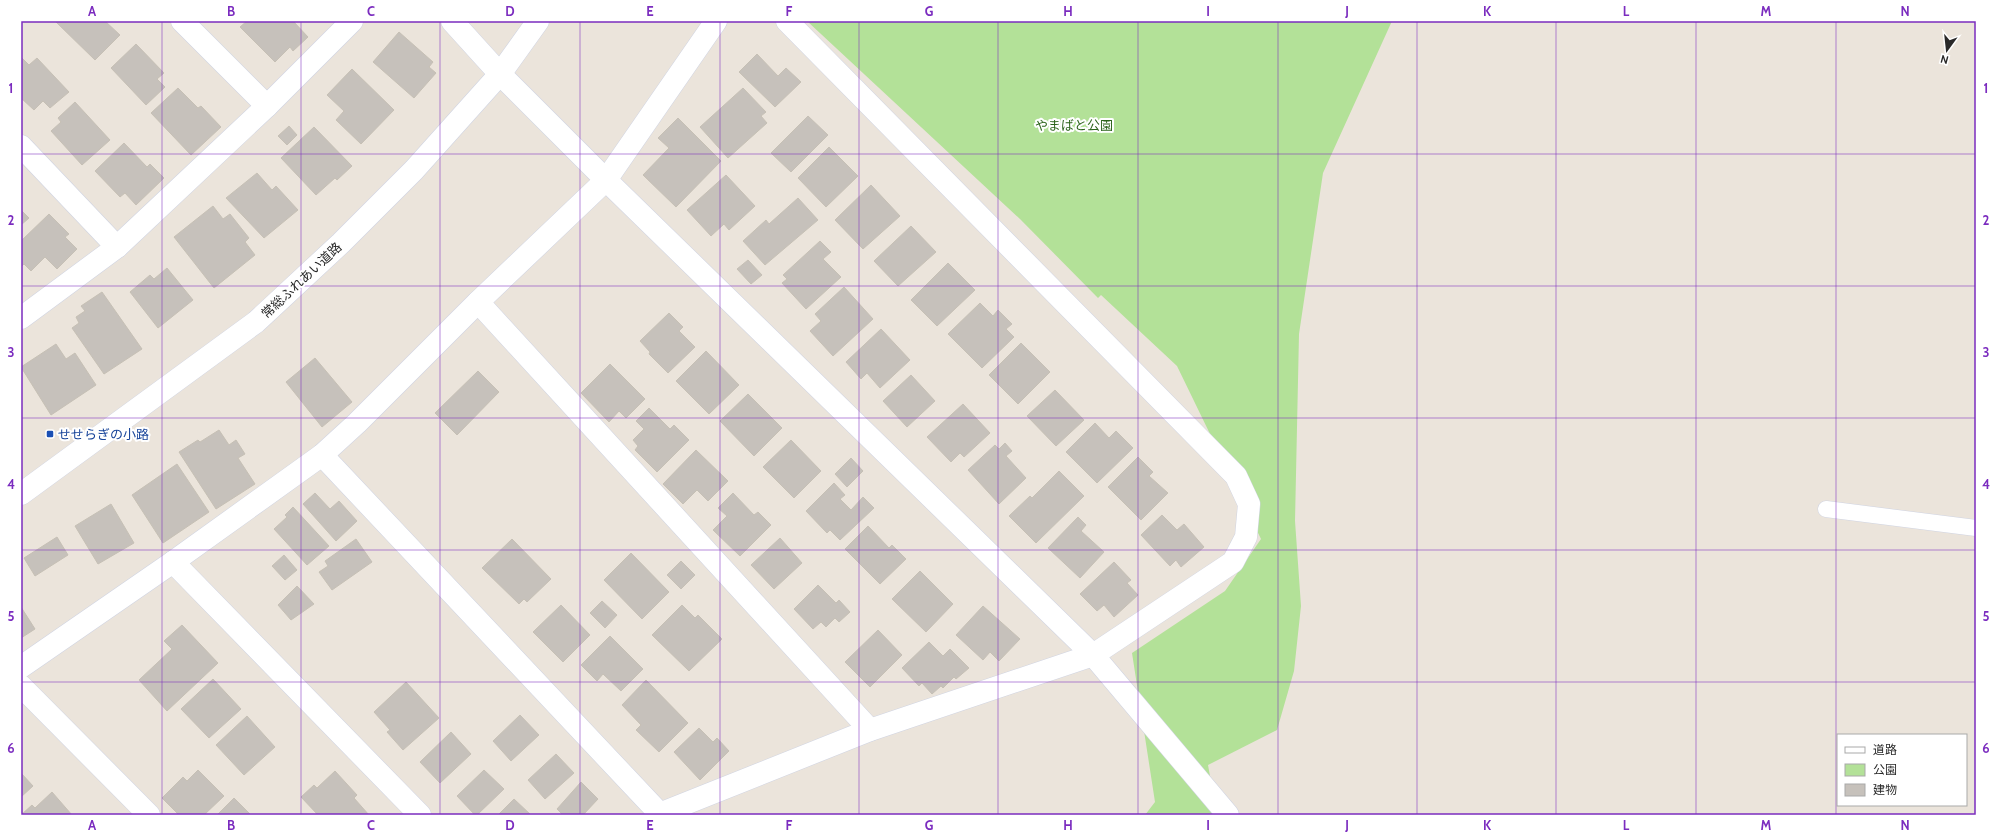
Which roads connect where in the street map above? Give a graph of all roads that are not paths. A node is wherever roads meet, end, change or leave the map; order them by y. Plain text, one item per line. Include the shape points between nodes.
1 (182, 21) edge
2 (352, 21) edge
3 (452, 21) edge
4 (538, 21) edge
5 (716, 21) edge
6 (787, 21) edge
7 (500, 74) junction
8 (267, 106) junction
9 (21, 146) edge
10 (606, 180) junction
11 (117, 247) junction
12 (478, 302) junction
13 (21, 318) edge
14 (322, 455) junction
15 (21, 494) edge
16 (1826, 509) dead end
17 (1976, 528) edge
18 (173, 562) junction
19 (1093, 655) junction
20 (21, 667) edge
21 (21, 686) edge
22 (870, 730) junction
23 (149, 815) edge
24 (420, 815) edge
25 (660, 815) edge
26 (1228, 815) edge

1 - 8 street
2 - 8 street
3 - 7 street
4 - 7 street, 常総ふれあい道路
5 - 10 street
6 - 19 street via 1236,476 1249,504 1246,537 1233,562
7 - 10 street
7 - 15 street, 常総ふれあい道路 via 341,243 256,322
8 - 11 street
9 - 11 street
10 - 12 street
10 - 19 street
11 - 13 street
12 - 14 street
12 - 22 street
14 - 18 street
14 - 25 street
16 - 17 lane
18 - 20 street
18 - 24 street
19 - 22 street
19 - 26 street
21 - 23 street
22 - 25 street

